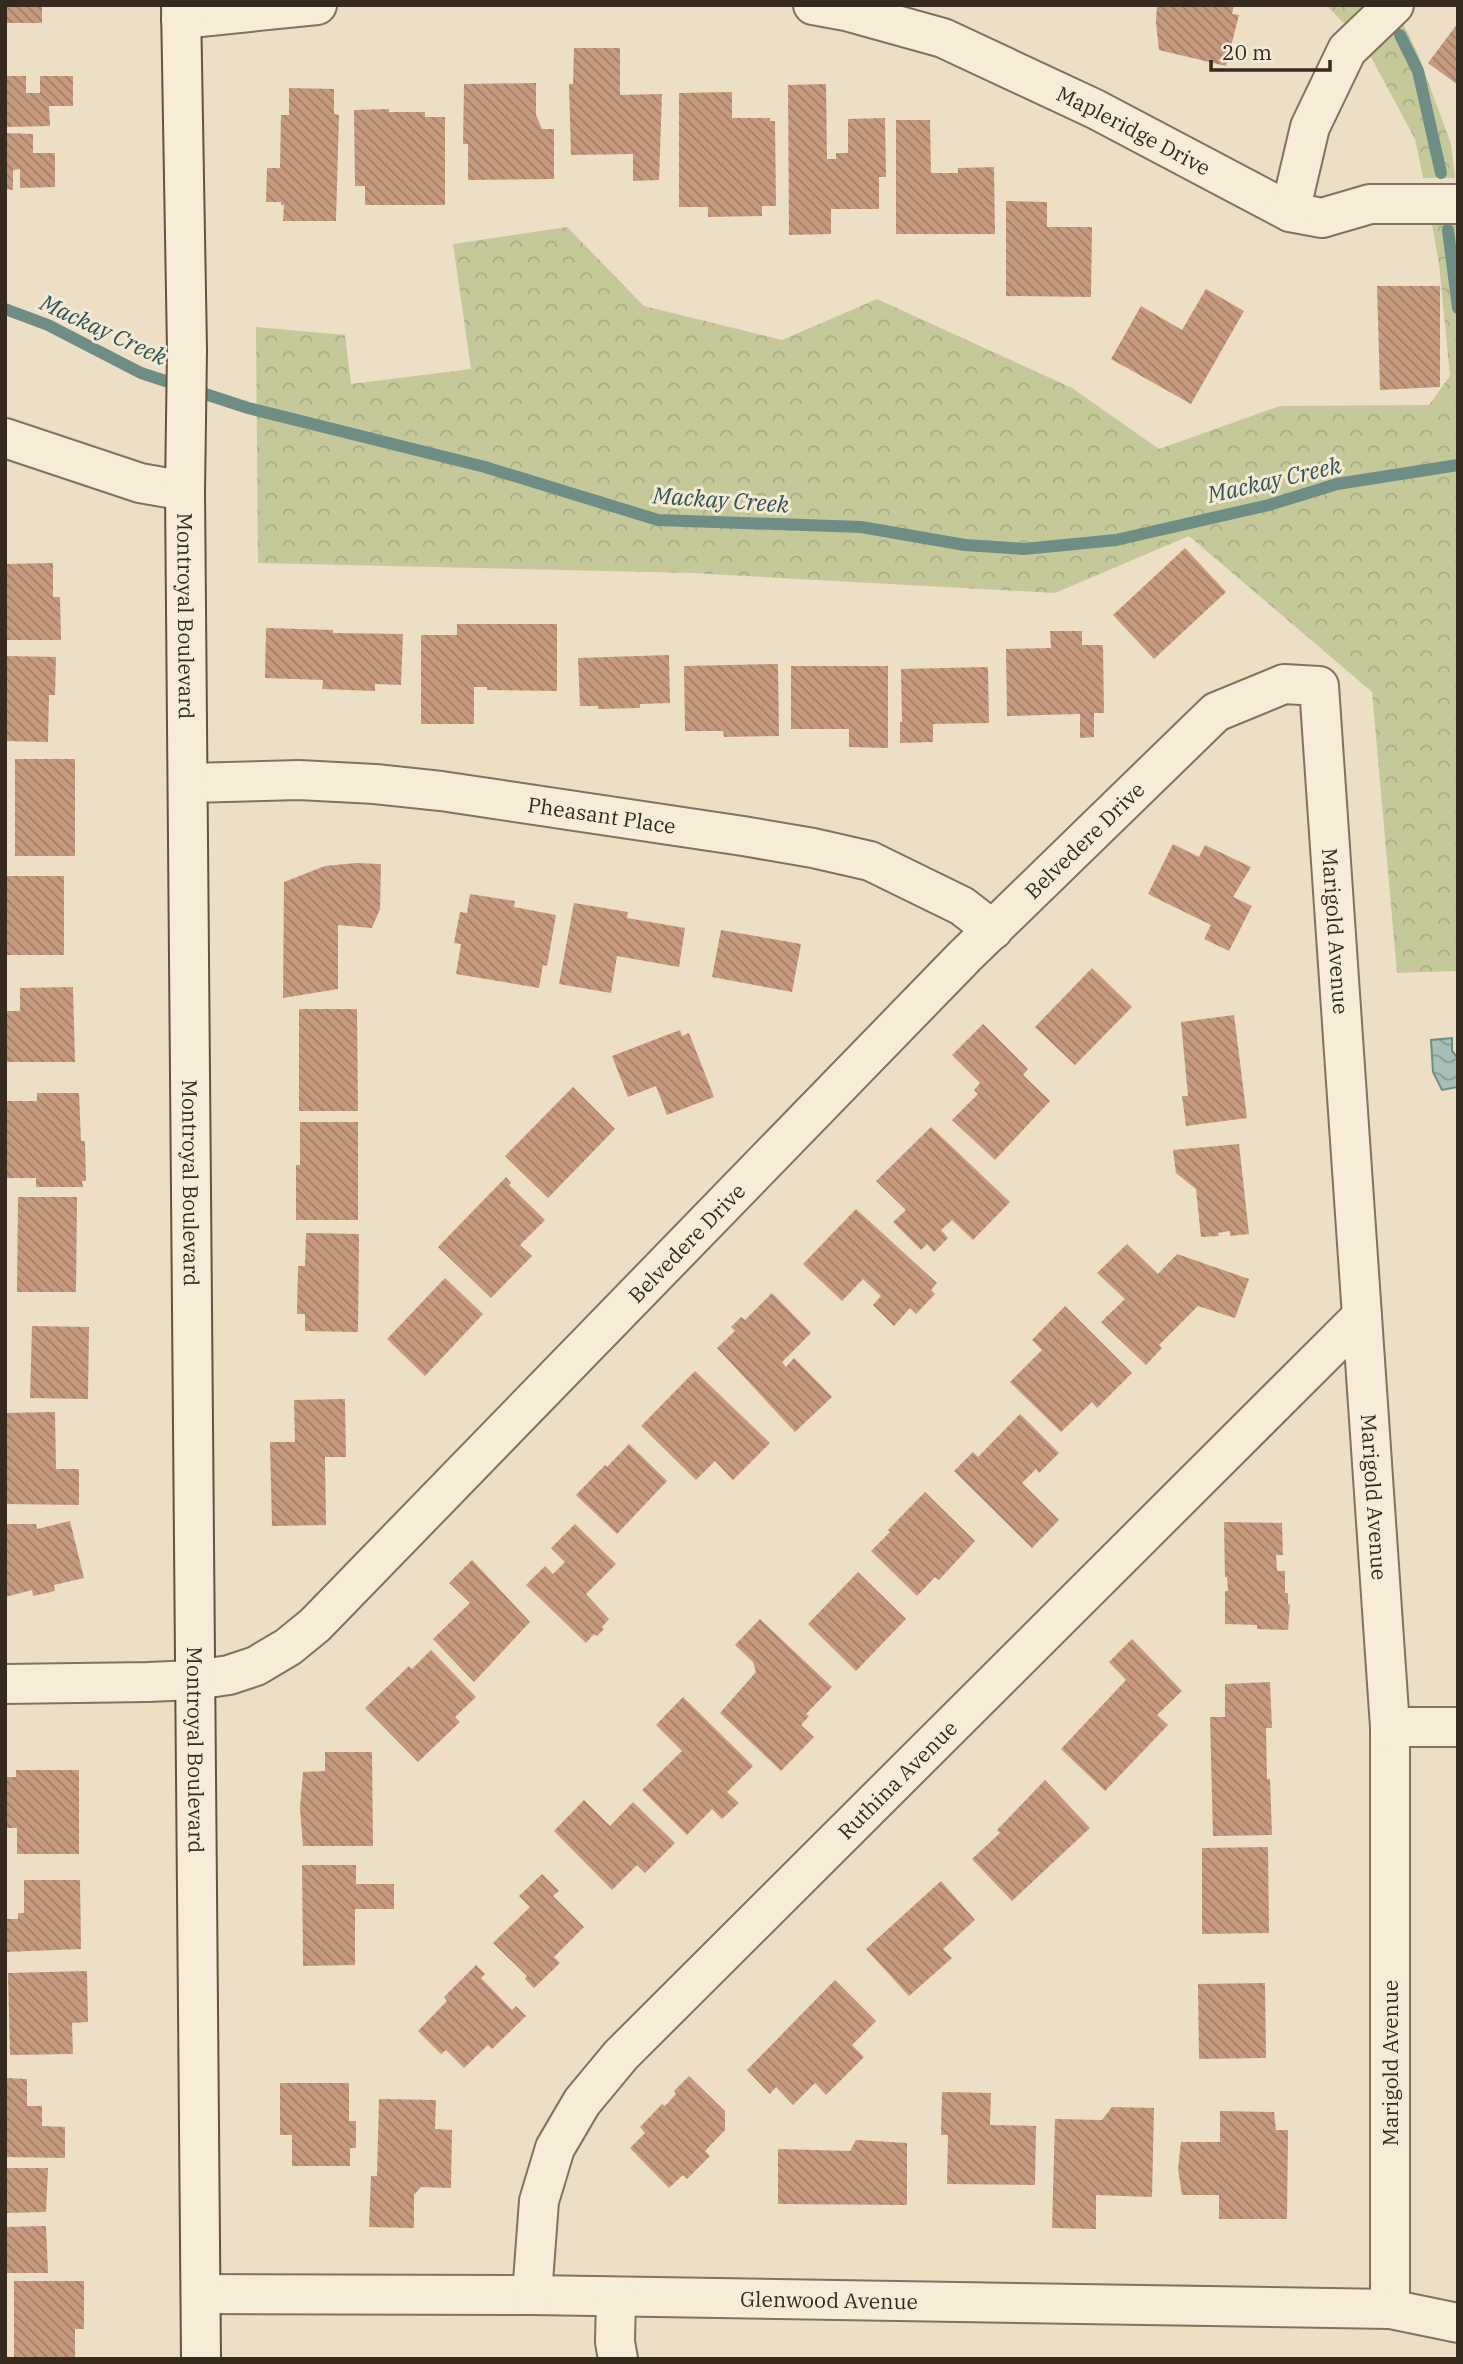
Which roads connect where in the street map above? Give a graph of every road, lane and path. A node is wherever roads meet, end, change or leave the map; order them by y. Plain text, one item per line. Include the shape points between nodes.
1 (317, 5) edge
2 (813, 5) edge
3 (1394, 5) edge
4 (181, 12) edge
5 (1458, 204) edge
6 (1290, 212) junction
7 (5, 438) edge
8 (185, 491) junction
9 (1319, 686) joint
10 (189, 783) junction
11 (993, 930) junction
12 (1362, 1316) junction
13 (195, 1680) junction
14 (5, 1684) edge
15 (1390, 1727) junction
16 (1458, 1727) edge
17 (201, 2294) junction
18 (532, 2295) junction
19 (616, 2297) junction
20 (1390, 2309) junction
21 (1458, 2323) edge
22 (201, 2359) edge
23 (618, 2359) edge

1 - 4 street
2 - 6 street, Mapleridge Drive via 943,38 1095,108
3 - 6 street via 1348,50 1310,127
4 - 8 street, Montroyal Boulevard
5 - 6 street, Mapleridge Drive via 1370,204 1322,218
7 - 8 street via 140,483
8 - 10 street, Montroyal Boulevard
9 - 11 street, Belvedere Drive via 1284,684 1216,712
9 - 12 street, Marigold Avenue
10 - 11 street, Pheasant Place via 299,780 414,789 813,848 870,861 962,906
10 - 13 street, Montroyal Boulevard
11 - 13 street, Belvedere Drive via 315,1625 256,1666
12 - 15 street, Marigold Avenue
12 - 18 street, Ruthina Avenue via 621,2055 582,2102 555,2148 539,2201
13 - 14 street, Belvedere Drive
13 - 17 street, Montroyal Boulevard
15 - 16 street
15 - 20 street, Marigold Avenue
17 - 18 street, Glenwood Avenue
17 - 22 street, Montroyal Boulevard
18 - 19 street, Glenwood Avenue
19 - 20 street, Glenwood Avenue
19 - 23 street
20 - 21 street, Glenwood Avenue

